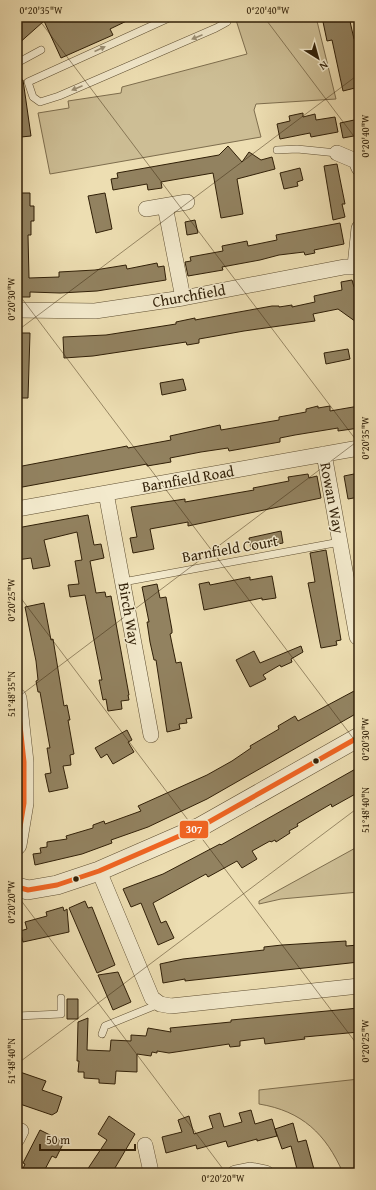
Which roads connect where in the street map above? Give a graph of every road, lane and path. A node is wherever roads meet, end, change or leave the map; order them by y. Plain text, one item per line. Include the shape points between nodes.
1 (171, 17) edge
2 (228, 17) edge
3 (41, 50) dead end
4 (17, 62) edge
5 (277, 150) dead end
6 (337, 153) joint
7 (358, 163) edge
8 (187, 202) dead end
9 (165, 206) junction
10 (146, 209) dead end
11 (359, 228) edge
12 (357, 266) edge
13 (183, 298) junction
14 (17, 310) edge
15 (359, 448) edge
16 (324, 454) junction
17 (106, 493) junction
18 (17, 509) edge
19 (341, 542) junction
20 (123, 582) junction
21 (357, 637) dead end
22 (17, 698) edge
23 (151, 735) dead end
24 (359, 737) edge
25 (17, 845) edge
26 (99, 871) junction
27 (17, 887) edge
28 (359, 986) edge
29 (61, 998) dead end
30 (160, 1004) junction
31 (17, 1016) edge
32 (102, 1034) dead end
33 (144, 1145) dead end
34 (152, 1173) edge
35 (235, 1173) edge
36 (266, 1173) edge

2 -> 1 lane via 227,22 216,28 59,96 40,102 33,97 28,82
3 - 4 lane
5 - 6 lane
6 - 7 street
8 - 9 street
9 - 10 street
9 - 13 street
11 - 12 street via 356,242
12 - 13 street, Churchfield
13 - 14 street, Churchfield via 94,311
15 - 16 street, Barnfield Road
16 - 17 street, Barnfield Road
16 - 19 street, Rowan Way
17 - 18 street, Barnfield Road
17 - 20 street, Birch Way
19 - 20 lane, Barnfield Court
19 - 21 street, Rowan Way
20 - 23 street, Birch Way
22 - 25 street via 24,762 24,803
24 - 26 street via 200,827
26 - 27 street via 57,885 28,890
26 - 30 street via 152,998
28 - 30 street via 171,1006
29 - 31 lane via 61,1014
30 - 32 lane via 105,1026
33 - 34 street
35 - 36 street via 250,1170

